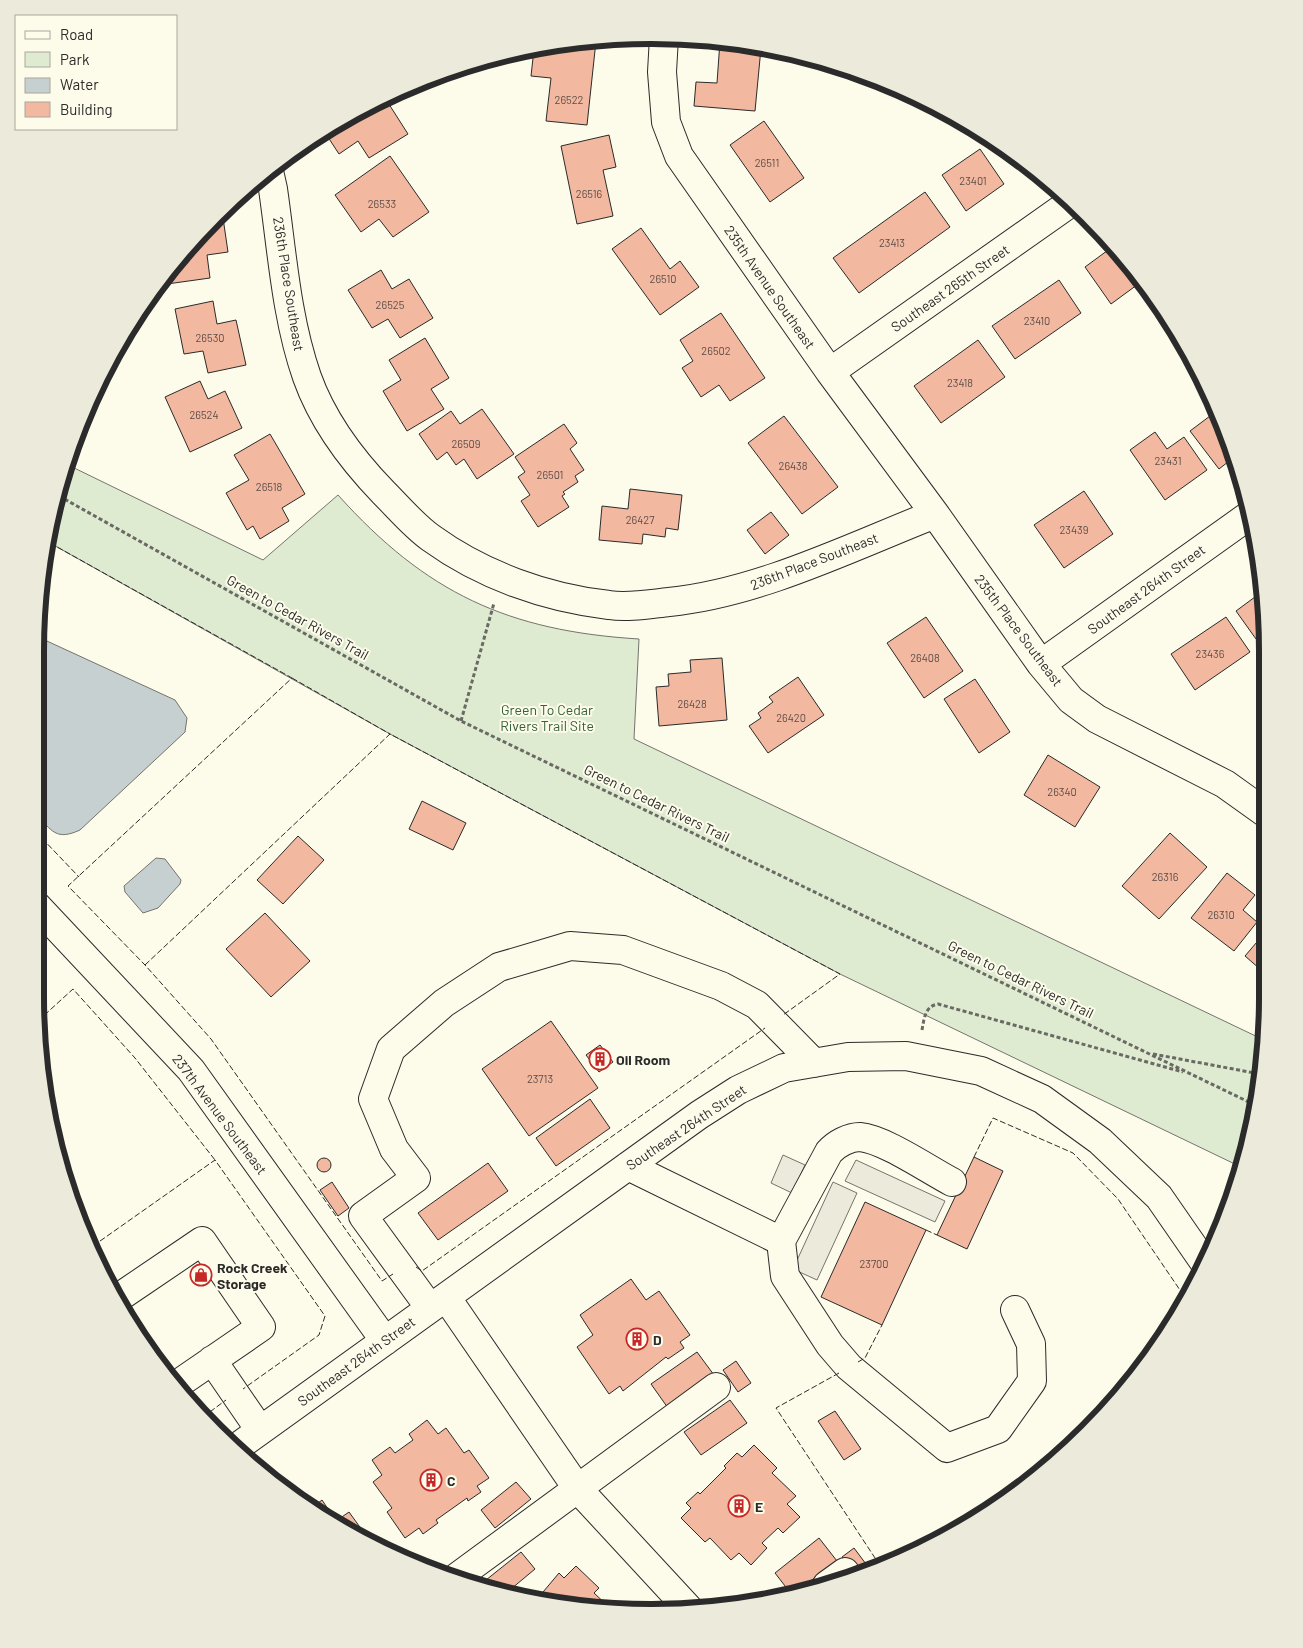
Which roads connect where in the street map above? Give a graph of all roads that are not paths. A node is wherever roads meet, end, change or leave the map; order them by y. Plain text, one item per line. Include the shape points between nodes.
1 (664, 44) edge
2 (271, 179) edge
3 (1065, 207) edge
4 (830, 372) junction
5 (935, 514) junction
6 (1245, 518) edge
7 (1041, 664) junction
8 (1259, 808) edge
9 (44, 914) edge
10 (814, 1063) junction
11 (628, 1166) junction
12 (952, 1182) dead end
13 (781, 1241) junction
14 (1200, 1257) edge
15 (123, 1295) edge
16 (438, 1302) junction
17 (1015, 1310) dead end
18 (385, 1341) junction
19 (212, 1360) junction
20 (182, 1381) edge
21 (716, 1387) dead end
22 (260, 1430) junction
23 (241, 1444) edge
24 (577, 1488) junction
25 (461, 1574) edge
26 (684, 1603) edge

1 - 4 street, 235th Avenue Southeast via 666,122 679,156
2 - 5 street, 236th Place Southeast via 295,339 308,379 344,448 359,467 430,537 469,561 550,594 611,606 671,602 754,585
3 - 4 street, Southeast 265th Street
4 - 5 street, 235th Avenue Southeast
5 - 7 street, 235th Place Southeast
6 - 7 street, Southeast 264th Street
7 - 8 street, 235th Place Southeast via 1071,700 1097,720 1225,784
9 - 18 street, 237th Avenue Southeast via 191,1070
10 - 11 street, Southeast 264th Street via 784,1068 738,1090
10 - 14 street, Southeast 264th Street via 848,1057 906,1056 981,1072 1042,1099 1100,1141 1158,1198
10 - 16 street via 757,1005 721,986 623,950 570,946 499,967 444,1003 391,1049 373,1099 394,1149 416,1178 363,1216
11 - 13 street
11 - 16 street, Southeast 264th Street
12 - 13 street via 873,1139 858,1137 836,1145 829,1152
13 - 17 street via 785,1276 830,1345 849,1367 948,1448 998,1429 1032,1381 1031,1344
15 - 19 street via 202,1240 261,1326
16 - 18 street, Southeast 264th Street
16 - 24 street
18 - 22 street, Southeast 264th Street
19 - 20 street
19 - 22 street
21 - 24 street
22 - 23 street, Southeast 264th Street
24 - 25 street
24 - 26 street

